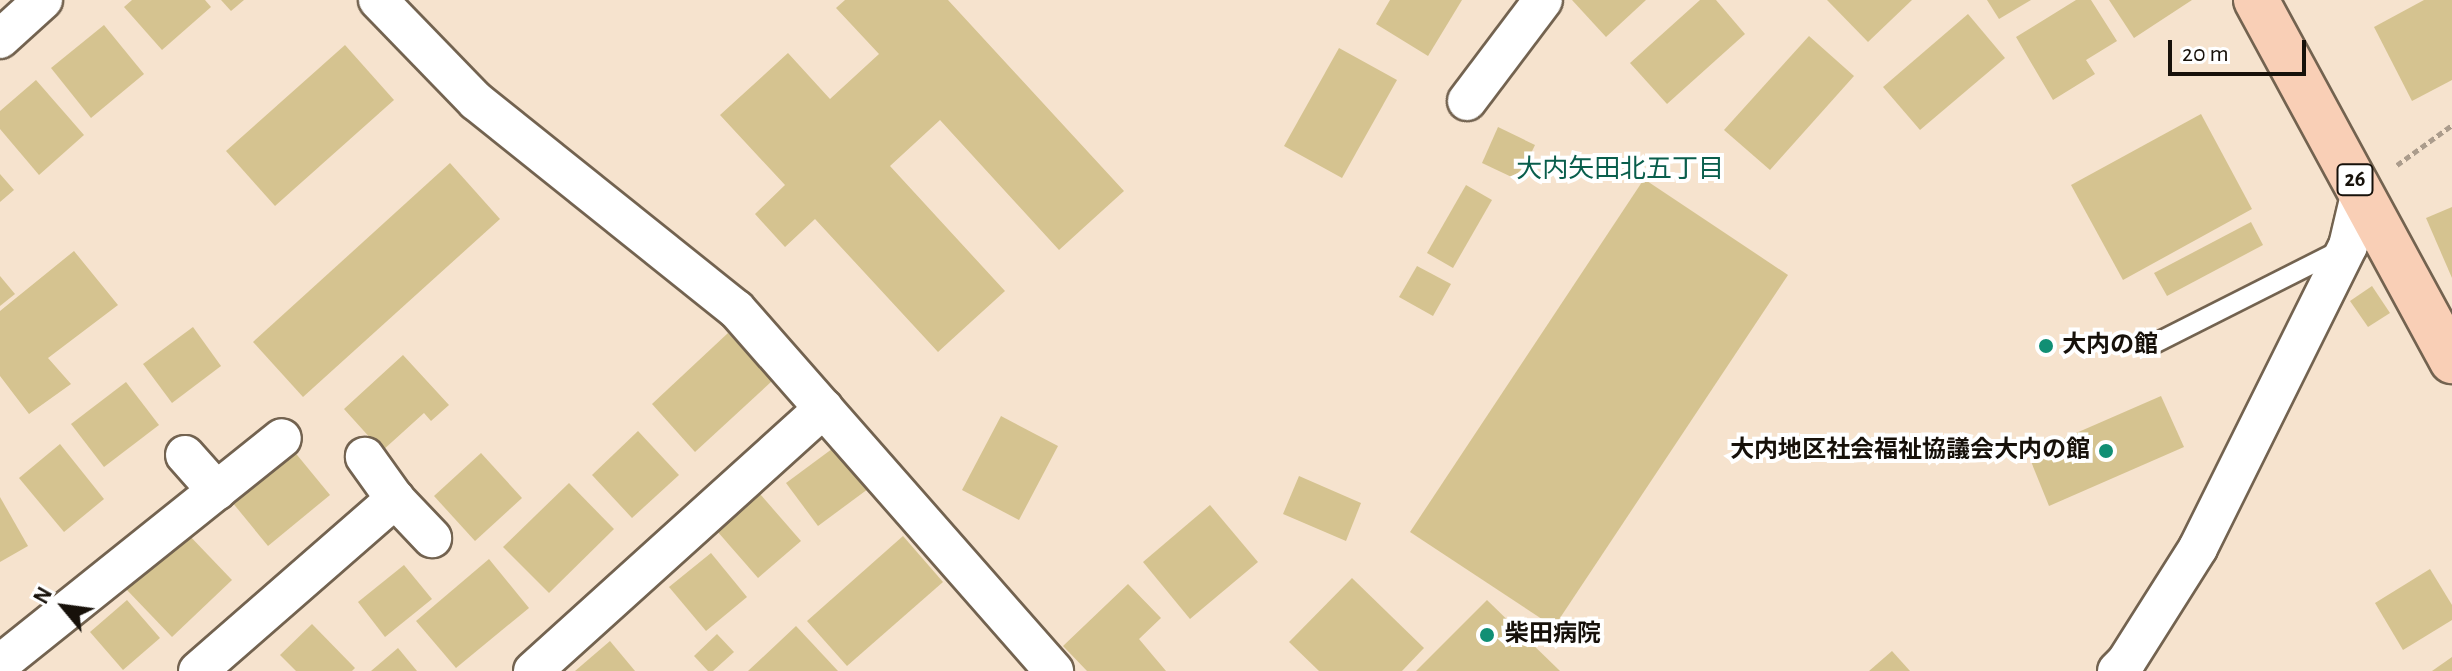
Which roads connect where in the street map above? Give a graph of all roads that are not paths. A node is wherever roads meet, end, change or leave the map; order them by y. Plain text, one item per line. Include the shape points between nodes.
1 (43, 0) edge
2 (378, 0) edge
3 (1543, 0) edge
4 (2256, 0) edge
5 (0, 39) edge
6 (1467, 101) dead end
7 (2361, 191) junction
8 (2348, 246) junction
9 (2154, 344) dead end
10 (2452, 361) edge
11 (824, 408) junction
12 (282, 438) dead end
13 (185, 455) dead end
14 (365, 457) dead end
15 (217, 491) junction
16 (395, 499) junction
17 (432, 538) dead end
18 (6, 662) edge
19 (1035, 664) edge
20 (198, 671) edge
21 (533, 671) edge
22 (2117, 671) edge

1 - 5 street
2 - 11 street via 476,101 736,309
3 - 6 street
4 - 7 main road, 26
7 - 8 street
7 - 10 main road, 26
8 - 9 lane
8 - 22 street via 2198,548
11 - 19 street
11 - 21 street
12 - 15 street
13 - 15 street
14 - 16 street
15 - 18 street
16 - 17 street
16 - 20 street

